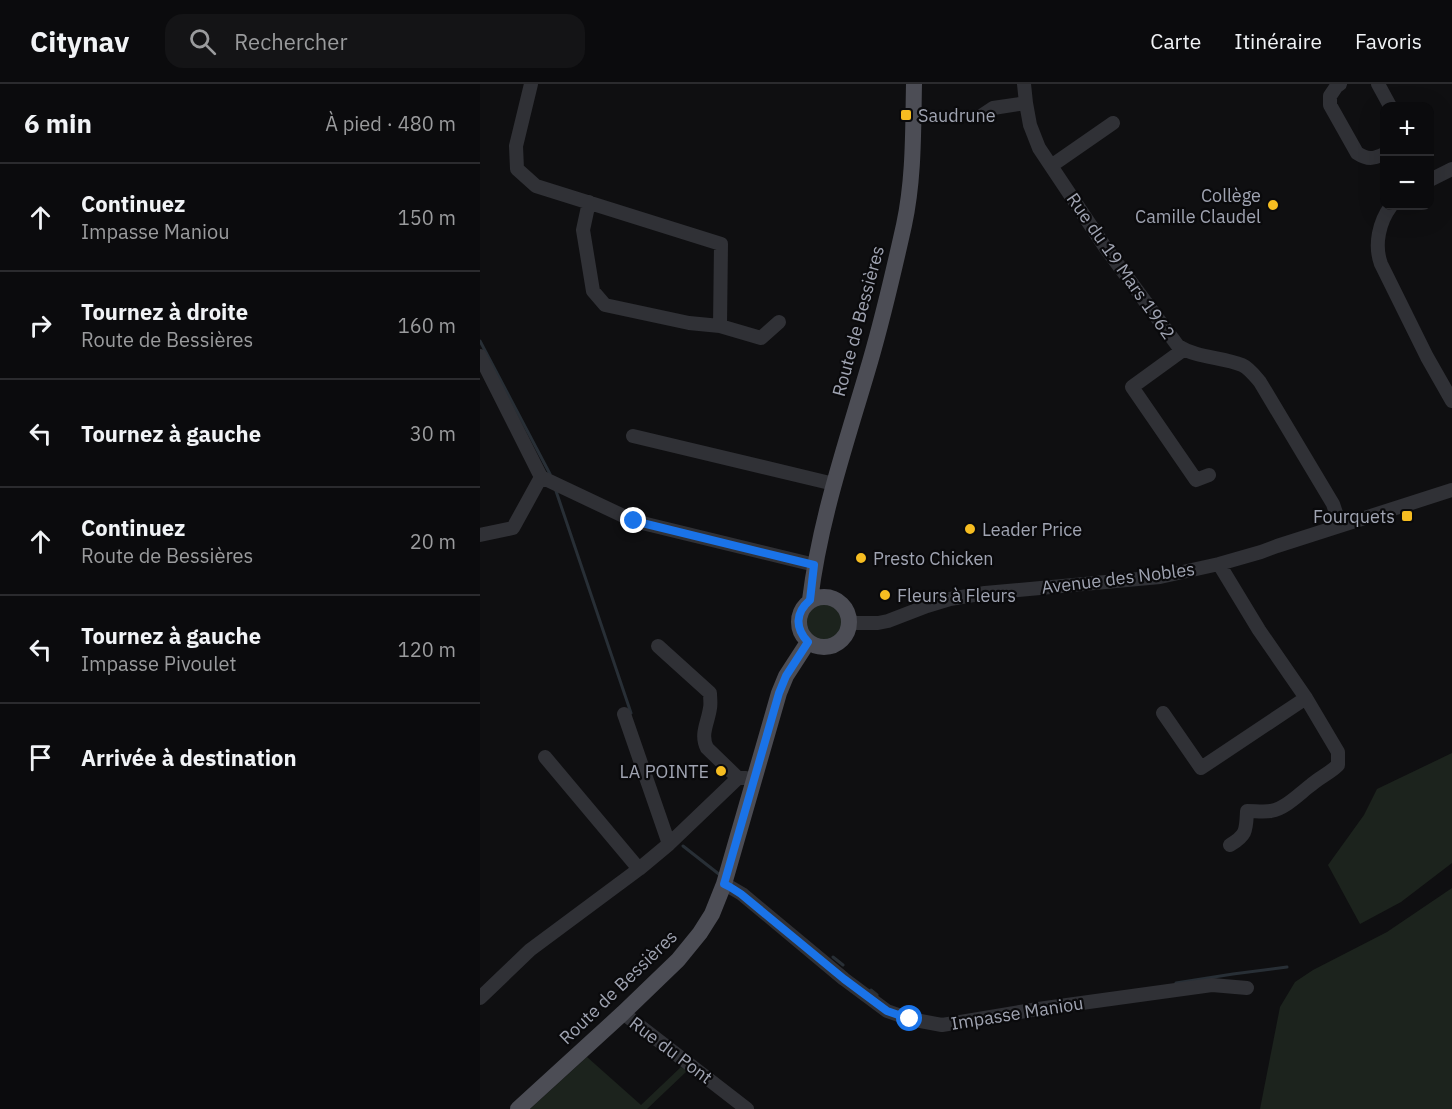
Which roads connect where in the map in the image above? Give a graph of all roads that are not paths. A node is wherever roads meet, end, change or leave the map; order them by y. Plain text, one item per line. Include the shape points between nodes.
1 (531, 84) edge
2 (914, 84) edge
3 (1024, 84) edge
4 (1340, 84) edge
5 (1378, 84) edge
6 (1388, 102) edge
7 (1026, 103) junction
8 (981, 116) dead end
9 (1113, 123) dead end
10 (1380, 156) edge
11 (1051, 166) junction
12 (1452, 169) edge
13 (1434, 178) edge
14 (589, 202) junction
15 (1388, 210) edge
16 (779, 322) dead end
17 (720, 326) junction
18 (1183, 350) junction
19 (480, 356) edge
20 (1452, 401) edge
21 (633, 436) dead end
22 (1209, 475) dead end
23 (541, 477) junction
24 (834, 484) junction
25 (1452, 490) edge
26 (1340, 525) junction
27 (480, 535) edge
28 (1219, 564) junction
29 (814, 565) junction
30 (832, 597) junction
31 (810, 600) junction
32 (849, 623) junction
33 (808, 642) junction
34 (658, 646) dead end
35 (1306, 698) junction
36 (1163, 713) dead end
37 (624, 714) dead end
38 (545, 757) dead end
39 (746, 778) junction
40 (669, 844) junction
41 (1230, 845) dead end
42 (639, 869) junction
43 (724, 884) junction
44 (1247, 988) dead end
45 (481, 996) edge
46 (623, 1014) junction
47 (518, 1109) edge
48 (747, 1109) edge

1 - 14 street via 516,146 518,169 536,186
2 - 24 main road, Route de Bessières via 911,184 904,223
3 - 7 street, Rue du 19 Mars 1962
4 - 10 street via 1330,96 1330,105 1357,153 1364,158
5 - 6 street
7 - 8 street via 993,108
7 - 11 street, Rue du 19 Mars 1962 via 1039,148
9 - 11 street
11 - 18 street, Rue du 19 Mars 1962 via 1105,247
12 - 13 street
14 - 17 street via 721,244
14 - 17 street via 583,230 593,291 605,305
15 - 20 street via 1377,253
16 - 17 street via 761,338
18 - 22 street via 1132,387 1196,480
18 - 26 street, Rue du 19 Mars 1962 via 1244,366 1260,382 1333,504
19 - 23 street
21 - 24 street
23 - 27 street via 513,528
23 - 29 street via 634,521
24 - 29 main road, Route de Bessières
25 - 26 street, Avenue des Nobles
26 - 28 street, Avenue des Nobles
28 - 32 street, Avenue des Nobles via 1160,577 985,593 950,599 888,621
28 - 35 street
29 - 30 main road
29 - 31 main road, Route de Bessières
30 - 31 main road
30 - 32 main road via 845,607
31 - 33 main road via 798,621
32 - 33 main road via 838,643 823,647
33 - 39 main road, Route de Bessières via 786,676
34 - 39 street via 710,693 704,741 707,748
35 - 36 street via 1201,768
35 - 41 street via 1338,752 1338,765 1277,809 1247,811 1246,830 1242,838
37 - 40 street
38 - 42 street
39 - 40 street
39 - 43 main road, Route de Bessières
40 - 42 street
42 - 45 street via 530,950
43 - 44 street, Impasse Maniou via 887,1011 910,1019 942,1025 1212,985
43 - 46 main road, Route de Bessières via 700,933
46 - 47 main road, Route de Bessières
46 - 48 street, Rue du Pont

